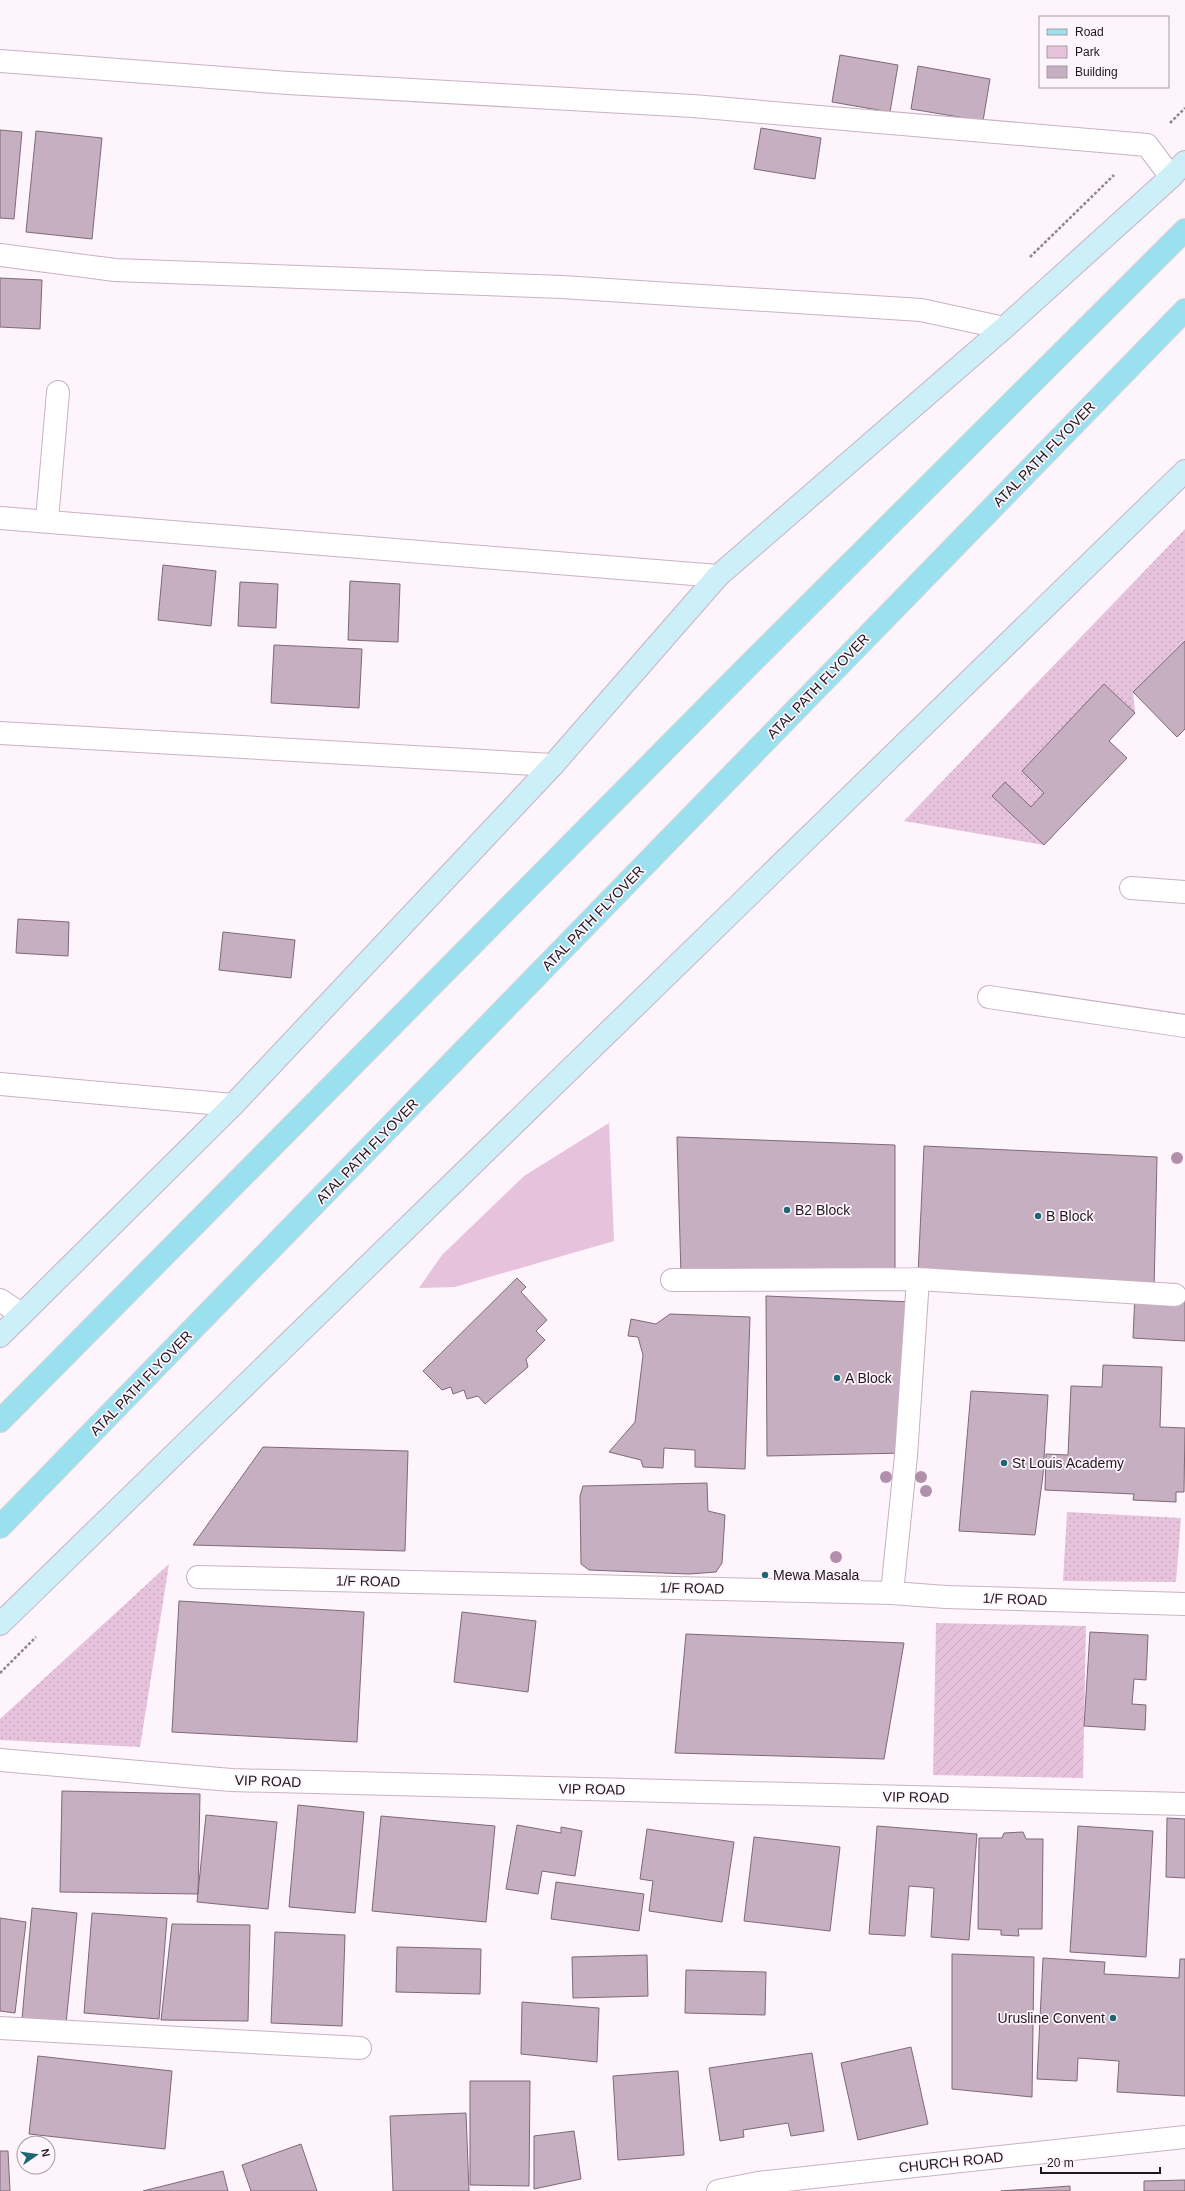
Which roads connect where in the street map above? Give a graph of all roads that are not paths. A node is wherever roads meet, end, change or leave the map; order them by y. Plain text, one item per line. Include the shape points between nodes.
1 (0, 61) edge
2 (1178, 169) edge
3 (1185, 230) edge
4 (0, 255) edge
5 (1185, 310) edge
6 (1004, 328) junction
7 (58, 392) dead end
8 (1185, 471) edge
9 (0, 518) edge
10 (46, 520) junction
11 (718, 576) junction
12 (0, 733) edge
13 (553, 765) junction
14 (1131, 888) dead end
15 (1185, 892) edge
16 (989, 997) dead end
17 (1185, 1026) edge
18 (0, 1084) edge
19 (233, 1105) junction
20 (918, 1279) junction
21 (672, 1280) dead end
22 (1175, 1295) dead end
23 (0, 1300) edge
24 (22, 1314) junction
25 (0, 1336) edge
26 (0, 1421) edge
27 (0, 1527) edge
28 (198, 1577) dead end
29 (892, 1593) junction
30 (1185, 1604) edge
31 (0, 1624) edge
32 (0, 1760) edge
33 (1185, 1804) edge
34 (0, 2028) edge
35 (360, 2048) dead end
36 (1185, 2137) edge
37 (718, 2191) edge

1 - 2 street via 288,83 693,106 1147,144
2 - 6 street
3 - 26 main road via 738,676
4 - 6 street via 115,270 562,288 922,310
5 - 27 main road, ATAL PATH FLYOVER
6 - 11 street
7 - 10 street
8 - 31 street
9 - 10 street
10 - 11 street via 213,536
11 - 13 street
12 - 13 street
13 - 19 street
14 - 15 street
16 - 17 street
18 - 19 street via 198,1104
19 - 24 street
20 - 21 street
20 - 22 street
20 - 29 street via 906,1456
23 - 24 street
24 - 25 street
28 - 29 street, 1/F ROAD
29 - 30 street, 1/F ROAD
32 - 33 street, VIP ROAD via 232,1780
34 - 35 street
36 - 37 street, CHURCH ROAD via 758,2183

